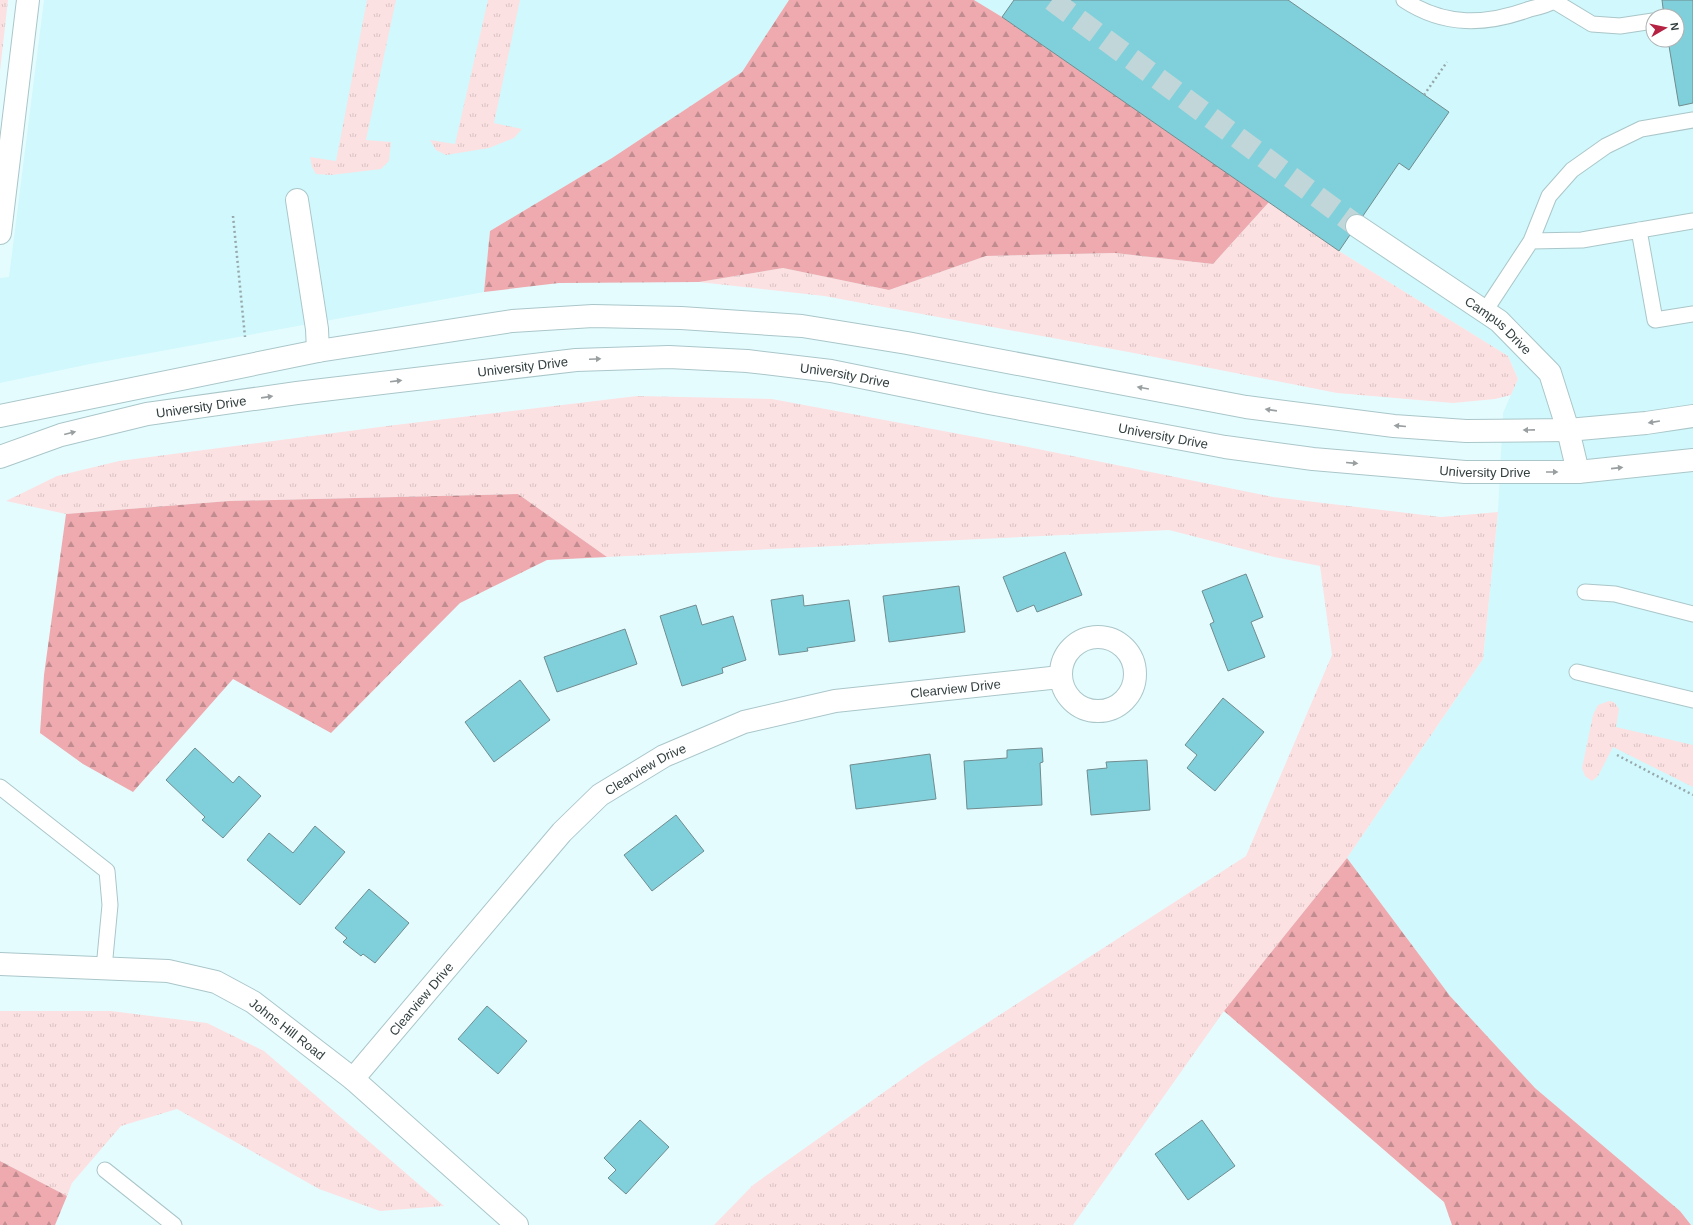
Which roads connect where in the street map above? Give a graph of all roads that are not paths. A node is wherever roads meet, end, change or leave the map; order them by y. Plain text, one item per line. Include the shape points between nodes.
1 (28, 0) edge
2 (1404, 0) edge
3 (1555, 1) edge
4 (1645, 22) edge
5 (1693, 120) edge
6 (297, 200) dead end
7 (1693, 221) edge
8 (1357, 226) tunnel mouth
9 (1639, 230) junction
10 (0, 233) edge
11 (1531, 241) junction
12 (1485, 311) junction
13 (1693, 314) edge
14 (318, 351) junction
15 (0, 416) edge
16 (1693, 416) edge
17 (1568, 430) junction
18 (0, 457) edge
19 (1693, 460) edge
20 (1578, 472) junction
21 (1584, 592) dead end
22 (1693, 614) edge
23 (1577, 672) dead end
24 (1060, 677) dead end
25 (1693, 700) edge
26 (0, 787) edge
27 (0, 964) edge
28 (104, 968) junction
29 (353, 1079) junction
30 (105, 1170) dead end
31 (174, 1225) edge
32 (517, 1225) edge

1 - 10 street
2 - 3 lane via 1415,7 1452,20 1484,21 1515,15
3 - 4 lane via 1592,24 1620,26
5 - 11 lane via 1641,129 1606,146 1572,170 1549,196
6 - 14 street via 317,329
7 - 9 lane
8 - 12 street, Campus Drive
9 - 11 lane via 1582,240
9 - 13 lane via 1655,320
11 - 12 lane
12 - 17 street, Campus Drive via 1499,321 1550,373
14 - 15 street
17 -> 14 street via 1466,431 1323,418 1246,407 907,343 802,326 682,318 593,316 512,321
16 -> 17 street
17 - 20 street, Campus Drive
18 -> 20 street, University Drive via 61,435 147,414 297,393 576,360 669,357 747,361 831,371 1225,447 1313,459 1465,472
20 -> 19 street, University Drive
21 - 22 lane via 1615,594
23 - 25 lane
24 - 29 street, Clearview Drive via 835,701 744,722 664,756 600,795 562,832
26 - 28 lane via 107,871 110,905
27 - 28 street, Johns Hill Road
28 - 29 street, Johns Hill Road via 168,971 216,982 253,1002
29 - 32 street, Johns Hill Road
30 - 31 lane

